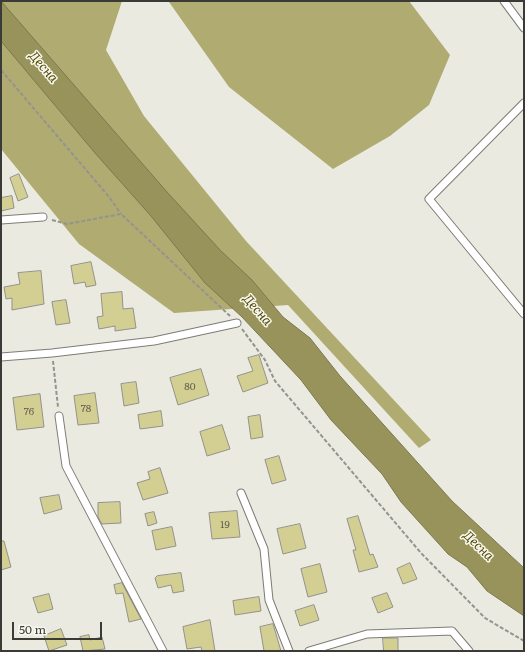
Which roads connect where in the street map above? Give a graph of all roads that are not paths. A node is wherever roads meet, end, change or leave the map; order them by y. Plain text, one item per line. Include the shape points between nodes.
1 (504, 1) edge
2 (524, 28) edge
3 (524, 103) edge
4 (43, 217) road end
5 (1, 220) edge
6 (524, 314) edge
7 (237, 323) road end
8 (1, 357) edge
9 (59, 416) road end
10 (241, 493) dead end
11 (163, 651) edge
12 (289, 651) edge
13 (310, 651) edge
14 (469, 651) edge

1 - 2 lane
3 - 6 lane via 429,200
4 - 5 lane
7 - 8 lane via 154,341
9 - 11 lane via 66,466
10 - 12 lane via 264,549 269,600
13 - 14 lane via 367,634 452,631

